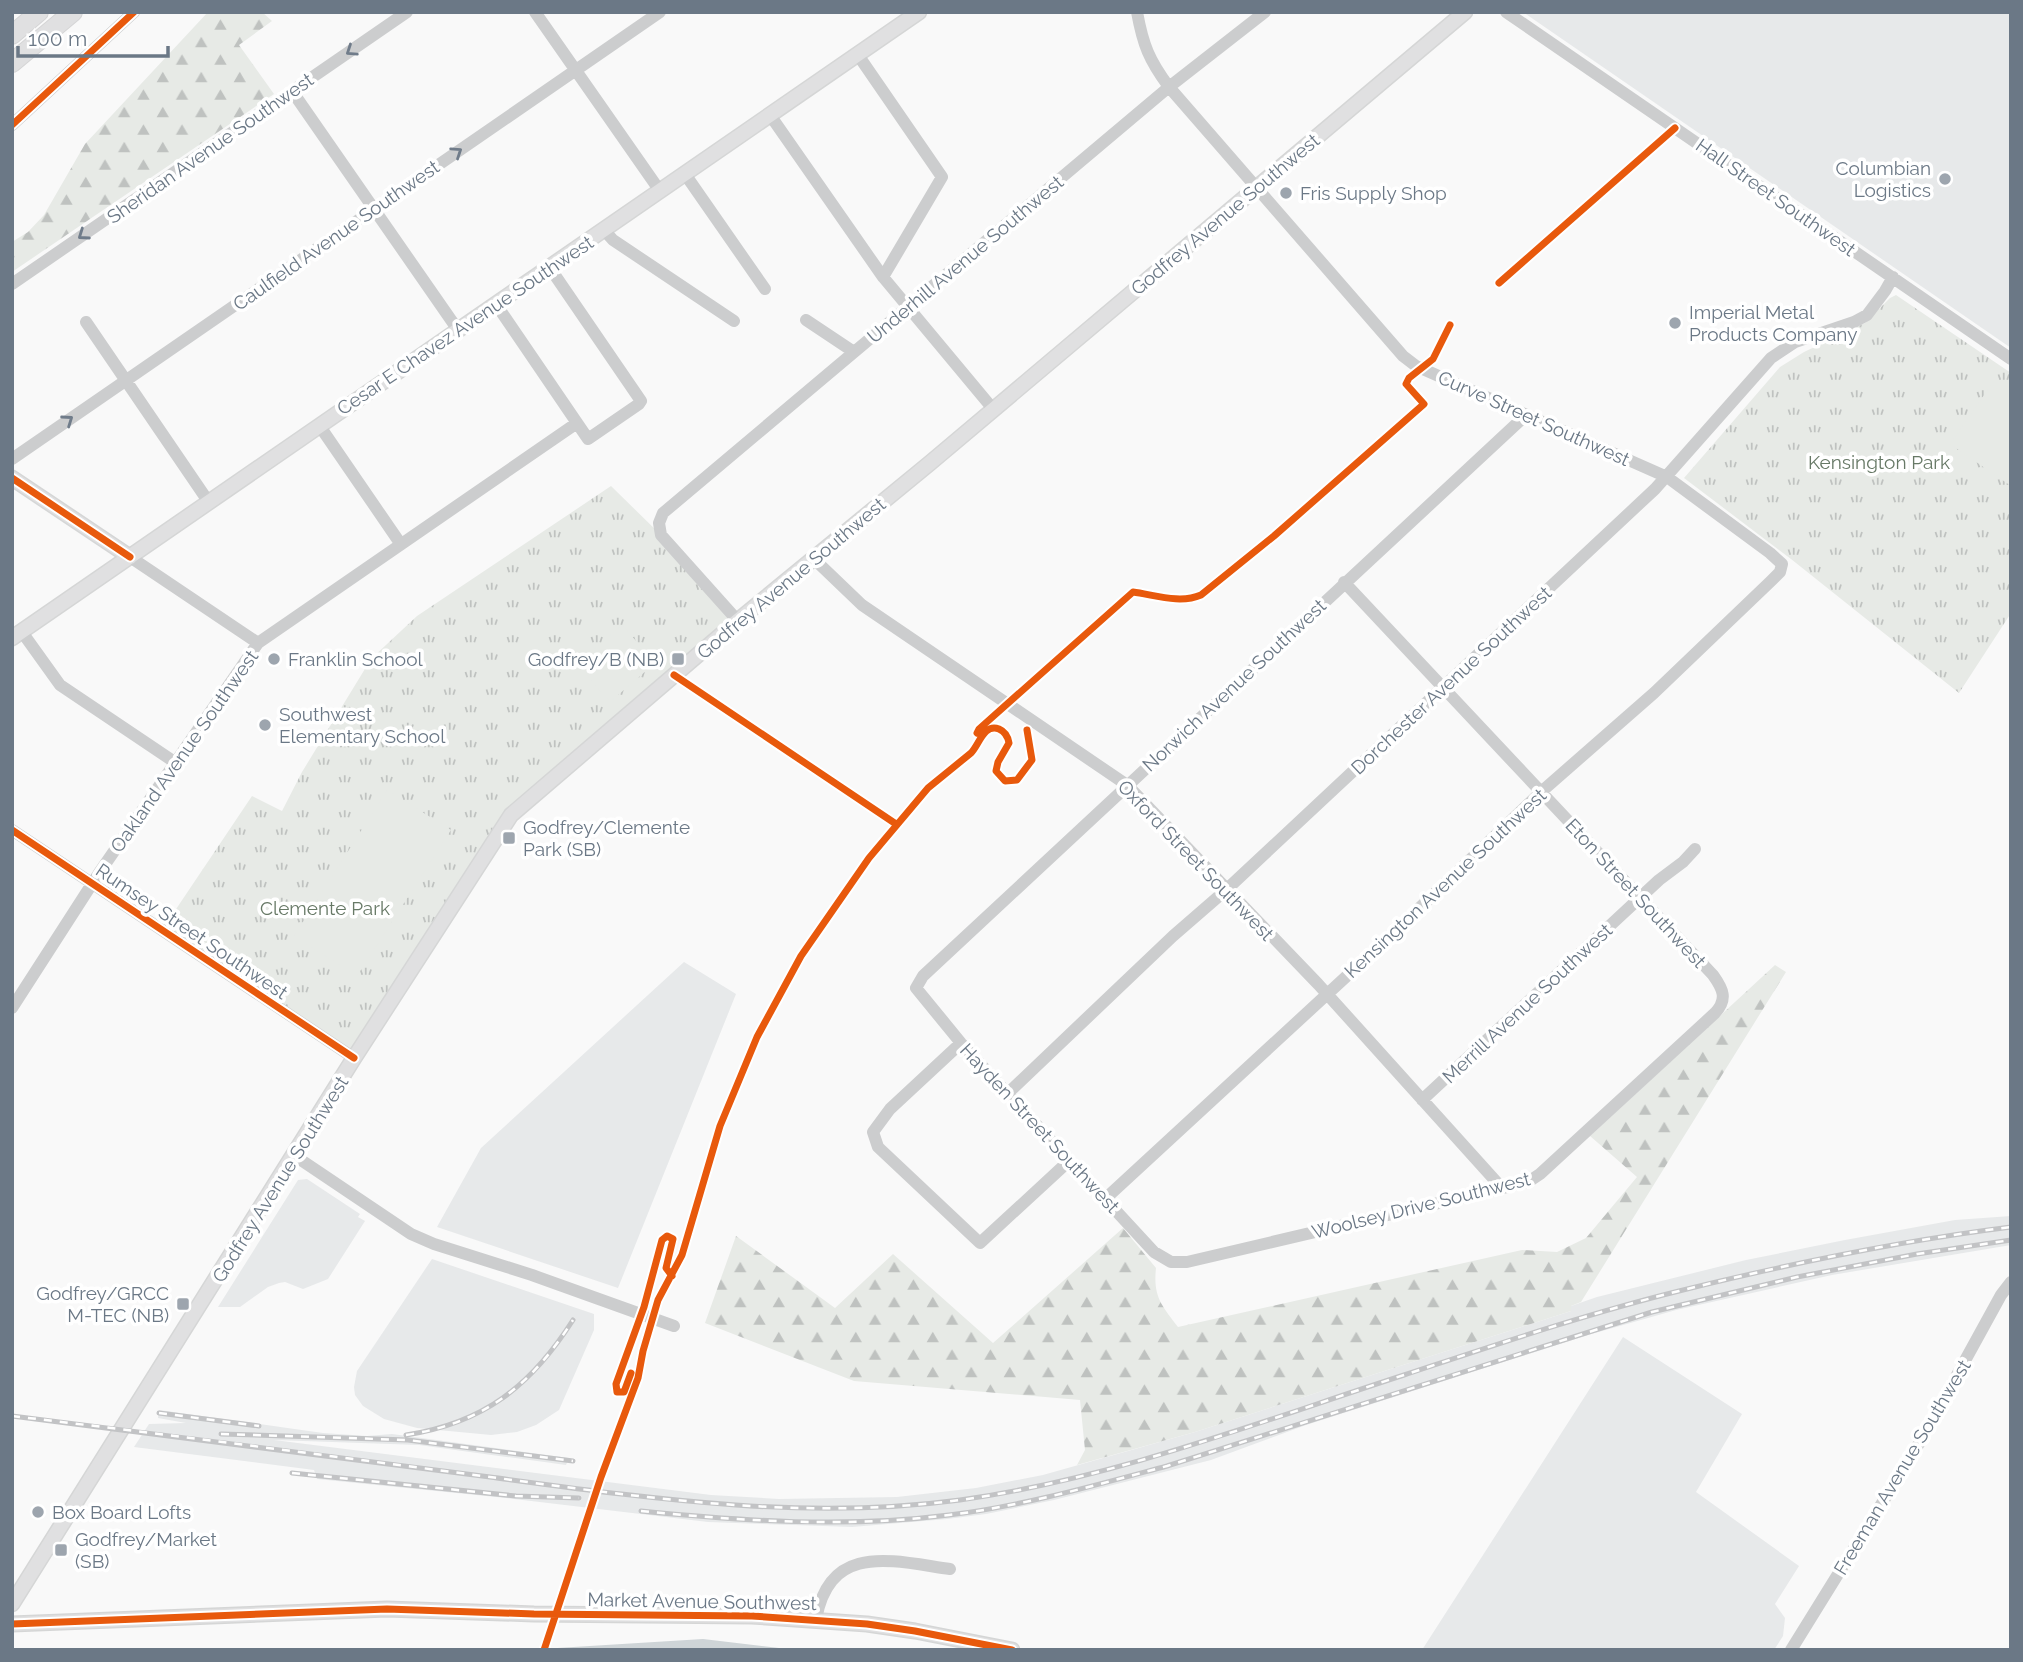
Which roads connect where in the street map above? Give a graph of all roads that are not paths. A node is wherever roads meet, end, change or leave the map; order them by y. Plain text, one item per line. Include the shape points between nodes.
1 (38, 12) edge
2 (73, 12) edge
3 (134, 12) edge
4 (407, 12) edge
5 (535, 12) edge
6 (660, 12) edge
7 (919, 12) edge
8 (1137, 12) edge
9 (1265, 12) edge
10 (1465, 12) edge
11 (1506, 12) edge
12 (12, 28) edge
13 (12, 35) edge
14 (858, 55) junction
15 (12, 63) edge
16 (577, 69) junction
17 (1169, 87) junction
18 (292, 91) junction
19 (770, 115) junction
20 (12, 125) edge
21 (685, 174) junction
22 (1257, 188) junction
23 (660, 191) junction
24 (374, 209) junction
25 (604, 230) junction
26 (550, 268) junction
27 (883, 276) junction
28 (1892, 277) junction
29 (12, 284) edge
30 (765, 289) dead end
31 (496, 304) junction
32 (908, 307) junction
33 (806, 320) dead end
34 (734, 321) dead end
35 (86, 322) dead end
36 (458, 330) junction
37 (853, 352) junction
38 (2011, 359) edge
39 (126, 381) junction
40 (993, 409) junction
41 (1526, 415) junction
42 (577, 423) junction
43 (319, 425) junction
44 (12, 459) edge
45 (1667, 477) junction
46 (12, 478) edge
47 (208, 501) junction
48 (400, 543) junction
49 (130, 557) junction
50 (814, 559) junction
51 (1782, 564) joint
52 (1344, 582) junction
53 (738, 621) junction
54 (17, 635) edge
55 (258, 643) junction
56 (1442, 688) junction
57 (176, 763) junction
58 (1127, 785) junction
59 (1541, 792) junction
60 (12, 830) edge
61 (1695, 849) dead end
62 (93, 883) junction
63 (1226, 890) junction
64 (1641, 897) junction
65 (916, 988) joint
66 (1724, 993) joint
67 (1326, 994) junction
68 (13, 1006) edge
69 (961, 1043) junction
70 (354, 1059) junction
71 (1007, 1094) junction
72 (1422, 1100) junction
73 (295, 1156) junction
74 (1070, 1160) junction
75 (1501, 1187) junction
76 (1105, 1199) junction
77 (1171, 1262) joint
78 (2011, 1282) edge
79 (674, 1326) dead end
80 (950, 1569) dead end
81 (12, 1604) edge
82 (816, 1619) junction
83 (12, 1624) edge
84 (1012, 1650) edge
85 (1791, 1650) edge

1 - 12 highway
1 - 13 highway
2 - 15 highway
3 - 20 street
4 -> 18 street, Sheridan Avenue Southwest
5 - 16 street
6 - 16 street, Caulfield Avenue Southwest
7 - 14 main road, Cesar E Chavez Avenue Southwest
8 - 17 street, Curve Street Southwest via 1151,63
9 - 17 street, Underhill Avenue Southwest
10 - 22 main road, Godfrey Avenue Southwest
11 - 28 street, Hall Street Southwest
14 - 19 main road, Cesar E Chavez Avenue Southwest
14 - 27 street via 942,177
16 - 23 street
24 -> 16 street, Caulfield Avenue Southwest
17 - 22 street, Curve Street Southwest
17 - 32 street, Underhill Avenue Southwest
18 - 24 street
18 -> 29 street, Sheridan Avenue Southwest
19 - 21 main road, Cesar E Chavez Avenue Southwest
19 - 27 street
21 - 23 main road, Cesar E Chavez Avenue Southwest
21 - 30 street
22 - 40 main road, Godfrey Avenue Southwest
22 - 41 street, Curve Street Southwest via 1403,356
23 - 25 main road, Cesar E Chavez Avenue Southwest
24 - 36 street
24 - 39 street, Caulfield Avenue Southwest
25 - 26 main road, Cesar E Chavez Avenue Southwest
25 - 34 street
26 - 31 main road, Cesar E Chavez Avenue Southwest
26 - 42 street via 641,401 588,439
27 - 32 street
28 - 38 street, Hall Street Southwest
28 - 45 street, Dorchester Avenue Southwest via 1867,315 1795,342 1771,358
31 - 36 main road, Cesar E Chavez Avenue Southwest
31 - 42 street
32 - 37 street, Underhill Avenue Southwest
32 - 40 street
33 - 37 street
35 - 39 street
36 - 43 main road, Cesar E Chavez Avenue Southwest
37 - 53 street, Underhill Avenue Southwest via 660,518 661,535
44 -> 39 street, Caulfield Avenue Southwest
39 - 47 street
40 - 50 main road, Godfrey Avenue Southwest
41 - 45 street, Curve Street Southwest
41 - 52 street, Norwich Avenue Southwest
42 - 48 street, Oakland Avenue Southwest
43 - 47 main road, Cesar E Chavez Avenue Southwest
43 - 48 street
45 - 51 street, Curve Street Southwest
45 - 56 street, Dorchester Avenue Southwest
46 - 49 main road
47 - 49 main road, Cesar E Chavez Avenue Southwest
48 - 55 street, Oakland Avenue Southwest
49 - 54 main road, Cesar E Chavez Avenue Southwest
49 - 55 street
50 - 53 main road, Godfrey Avenue Southwest
50 - 58 street, Oxford Street Southwest via 862,605
51 - 59 street, Kensington Avenue Southwest via 1780,572 1654,693
52 - 56 street, Eton Street Southwest
52 - 58 street, Norwich Avenue Southwest
53 - 70 main road, Godfrey Avenue Southwest via 511,815
54 - 57 street via 61,685
55 - 57 street, Oakland Avenue Southwest
56 - 59 street, Eton Street Southwest
56 - 63 street, Dorchester Avenue Southwest
57 - 62 street, Oakland Avenue Southwest
58 - 63 street, Oxford Street Southwest
58 - 65 street, Norwich Avenue Southwest via 923,976
59 - 64 street, Eton Street Southwest
59 - 67 street, Kensington Avenue Southwest
60 - 62 street, Rumsey Street Southwest
61 - 64 street, Merrill Avenue Southwest
62 - 68 street, Oakland Avenue Southwest
62 - 70 street, Rumsey Street Southwest
63 - 67 street, Oxford Street Southwest
63 - 71 street, Dorchester Avenue Southwest
64 - 66 street, Eton Street Southwest
64 - 72 street, Merrill Avenue Southwest
65 - 69 street, Hayden Street Southwest
66 - 75 street, Woolsey Drive Southwest via 1722,1006 1715,1013 1540,1174 1528,1182
67 - 72 street, Oxford Street Southwest
67 - 76 street, Kensington Avenue Southwest
69 - 71 street, Hayden Street Southwest
69 - 74 street via 890,1109 873,1132 878,1147 980,1243
70 - 73 main road, Godfrey Avenue Southwest
71 - 74 street, Hayden Street Southwest
72 - 75 street, Oxford Street Southwest
73 - 79 street via 411,1234
73 - 81 main road, Godfrey Avenue Southwest
74 - 76 street, Hayden Street Southwest
75 - 77 street, Woolsey Drive Southwest via 1187,1262
76 - 77 street, Hayden Street Southwest via 1154,1252
78 - 85 street, Freeman Avenue Southwest via 1923,1437
80 - 82 street via 872,1560 857,1563 842,1570 824,1590
82 - 83 main road, Market Avenue Southwest via 387,1609
82 - 84 main road, Market Avenue Southwest via 915,1631

